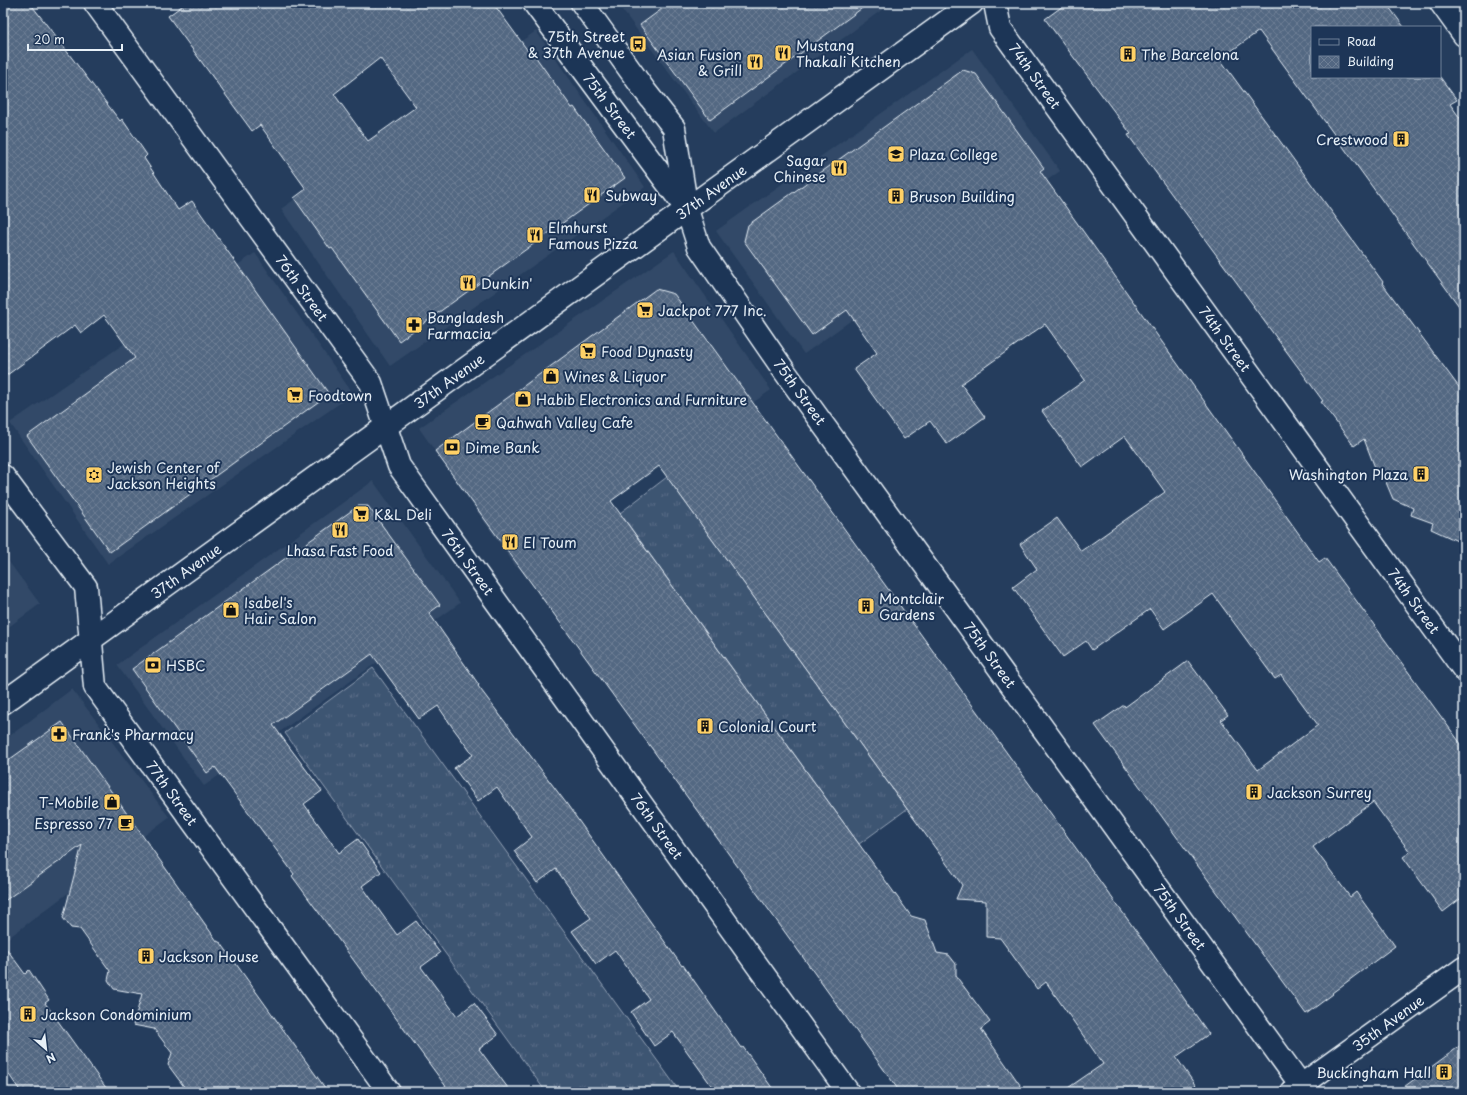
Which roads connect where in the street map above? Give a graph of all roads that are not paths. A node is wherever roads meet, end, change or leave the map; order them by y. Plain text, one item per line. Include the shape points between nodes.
1 (95, 3) edge
2 (534, 3) edge
3 (582, 3) edge
4 (972, 3) edge
5 (995, 3) edge
6 (1441, 3) edge
7 (1464, 35) edge
8 (687, 210) junction
9 (385, 428) junction
10 (3, 476) edge
11 (91, 640) junction
12 (1464, 670) edge
13 (3, 703) edge
14 (1464, 968) edge
15 (1300, 1090) edge
16 (389, 1092) edge
17 (848, 1092) edge

1 - 9 street, 76th Street via 371,383
2 - 8 street, 75th Street
3 - 8 street, 75th Street via 674,128
4 - 8 street, 37th Avenue
5 - 12 street, 74th Street via 1000,28
6 - 7 street
8 - 9 street, 37th Avenue
8 - 15 street, 75th Street via 699,247 780,366
9 - 11 street, 37th Avenue
9 - 17 street, 76th Street via 399,466
10 - 11 street, 77th Street via 86,587
11 - 13 street, 37th Avenue
11 - 16 street, 77th Street via 95,687
14 - 15 street, 35th Avenue

